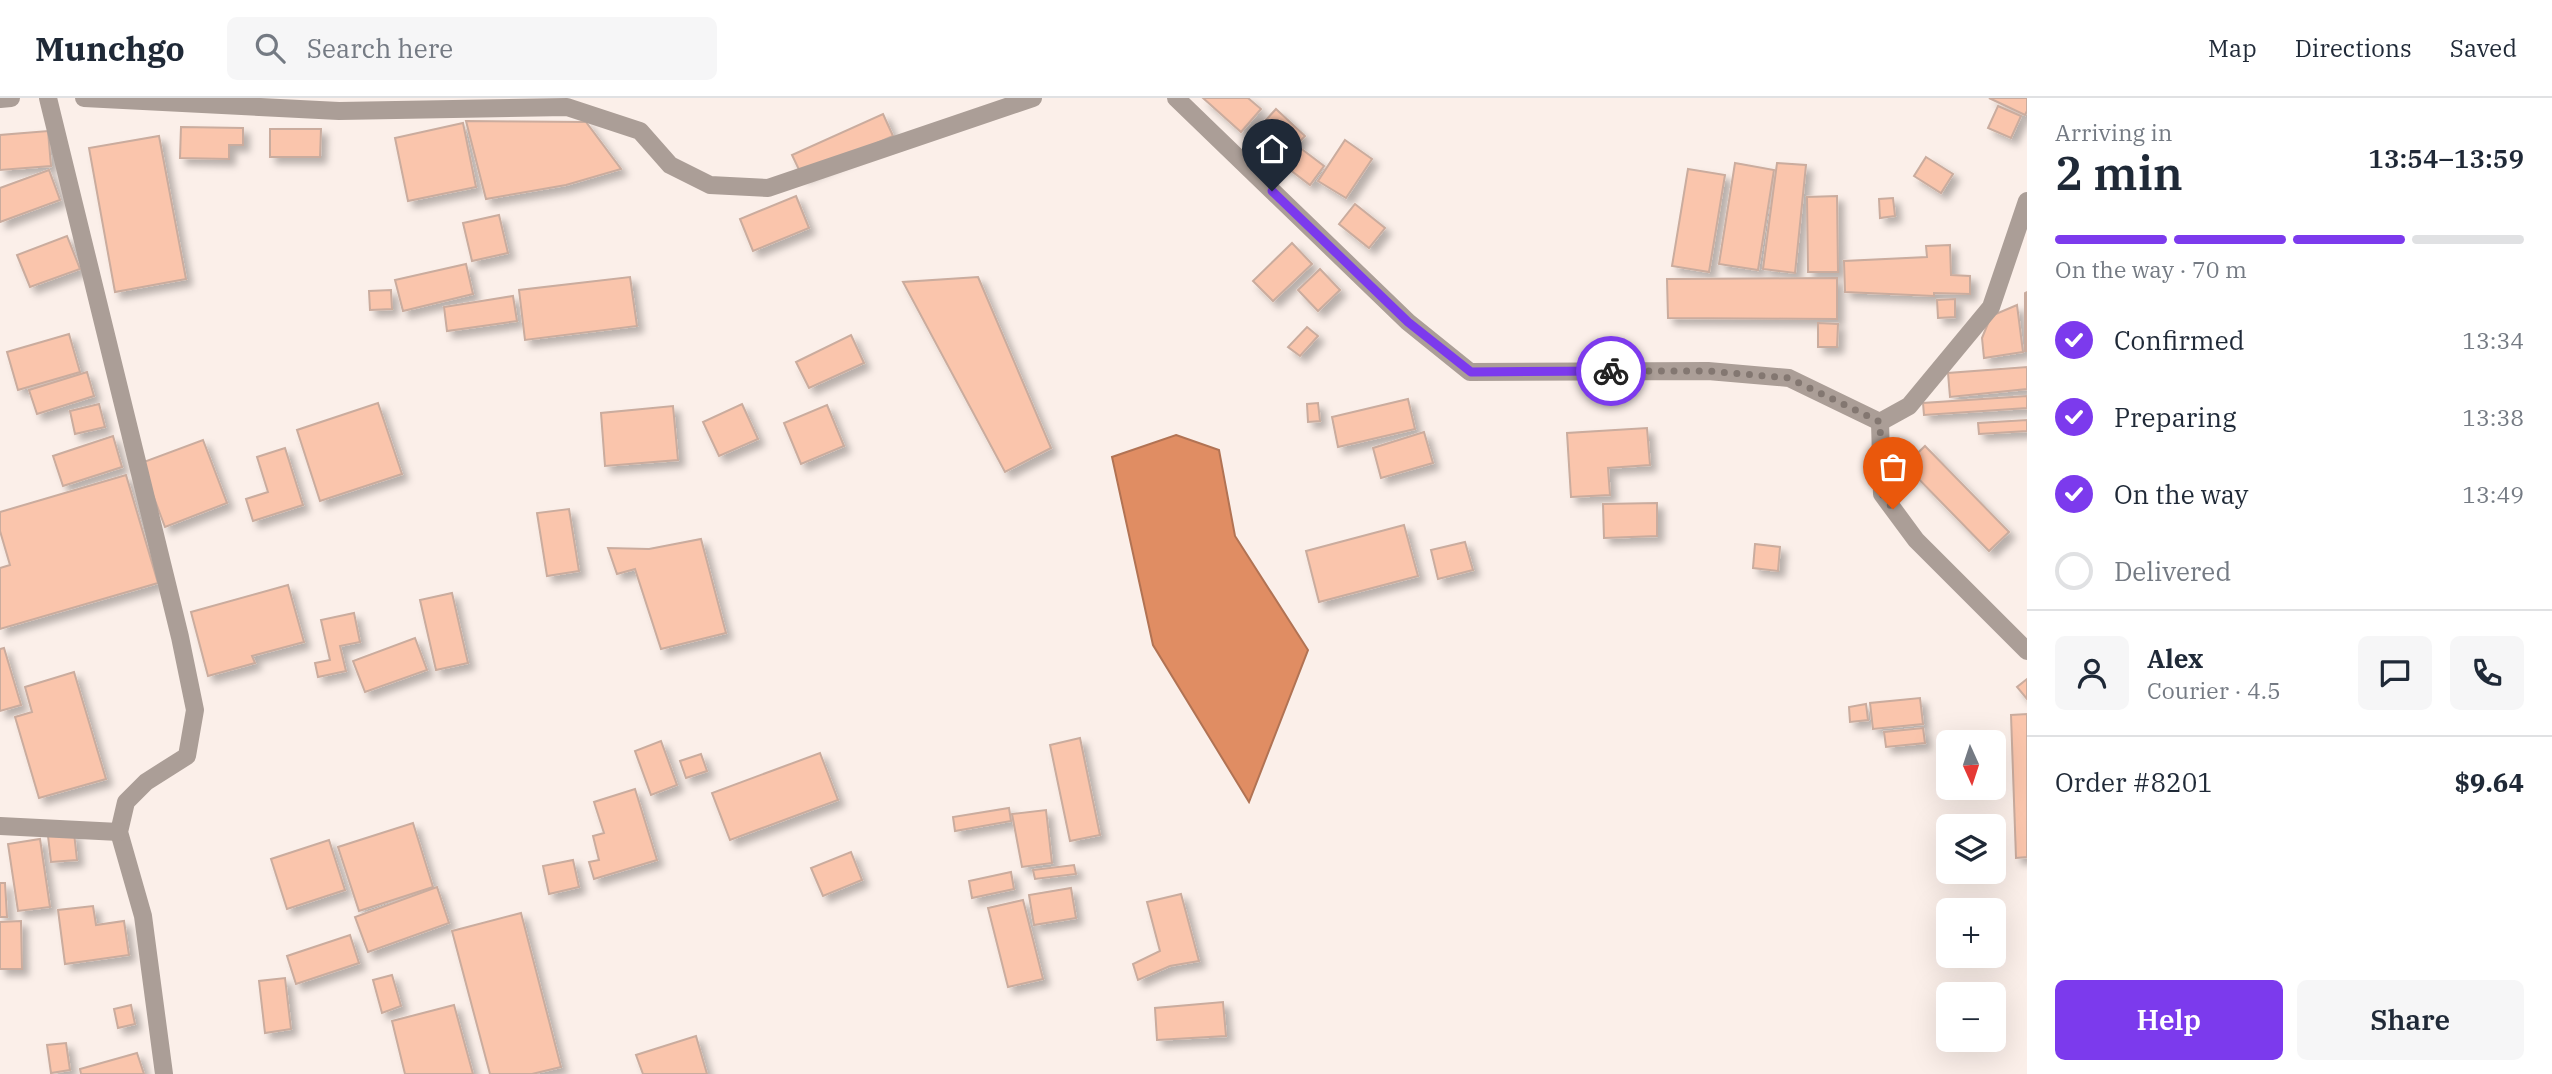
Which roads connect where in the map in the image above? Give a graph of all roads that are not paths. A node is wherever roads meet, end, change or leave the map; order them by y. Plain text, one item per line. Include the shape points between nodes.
1 (11, 98) edge
2 (48, 98) edge
3 (84, 98) edge
4 (1033, 98) edge
5 (1176, 98) edge
6 (0, 99) edge
7 (337, 104) edge
8 (2027, 201) edge
9 (1880, 422) junction
10 (2027, 651) edge
11 (0, 825) edge
12 (119, 832) junction
13 (164, 1074) edge

1 - 6 street
2 - 12 street via 195,710 187,757 146,782 126,802
3 - 7 street
4 - 7 street via 768,188 710,185 670,165 640,131 567,107
5 - 9 street via 1408,322 1471,372 1708,371 1789,378
8 - 9 street via 1991,307 1909,406
9 - 10 street via 1882,494 1916,540
11 - 12 street
12 - 13 street via 143,916

